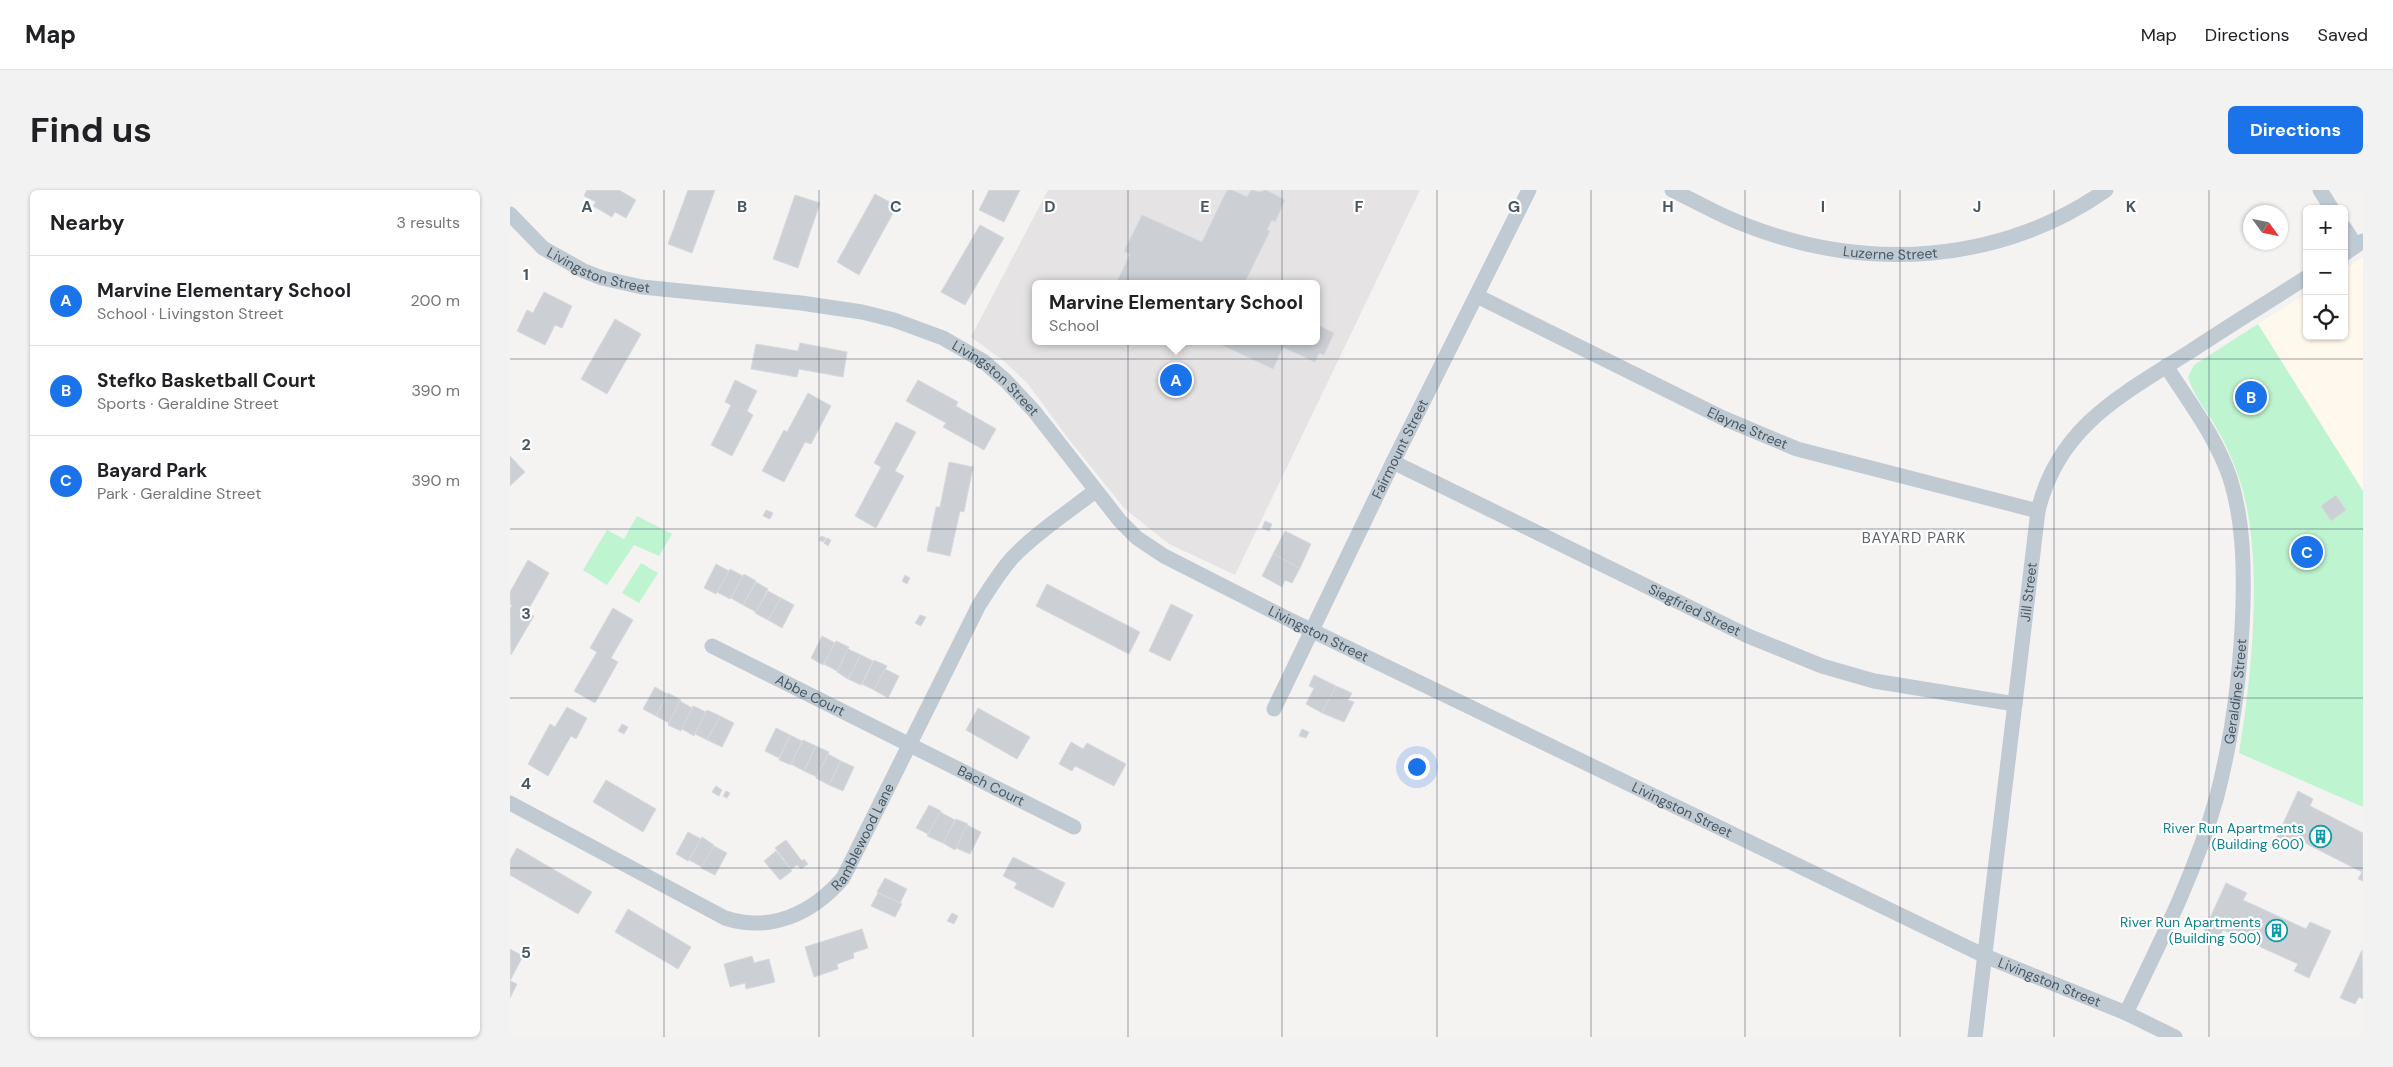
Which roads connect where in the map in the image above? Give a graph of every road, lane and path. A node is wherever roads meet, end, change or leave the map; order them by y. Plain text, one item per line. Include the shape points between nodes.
1 (1529, 190) edge
2 (1672, 190) edge
3 (2106, 190) edge
4 (2320, 190) edge
5 (2329, 205) edge
6 (510, 216) edge
7 (2348, 235) edge
8 (2354, 247) edge
9 (2303, 280) edge
10 (1477, 296) junction
11 (2166, 366) junction
12 (1393, 462) junction
13 (1095, 491) junction
14 (2038, 511) junction
15 (1312, 630) junction
16 (712, 646) dead end
17 (2015, 704) junction
18 (1274, 709) dead end
19 (910, 745) junction
20 (510, 804) edge
21 (1074, 827) dead end
22 (1985, 956) junction
23 (2126, 1013) junction
24 (1975, 1037) edge
25 (2175, 1037) edge

1 - 10 street, Fairmount Street
2 - 3 street, Luzerne Street via 1745,226 1786,239 1839,251 1895,256 1950,252 2003,241 2053,222
4 - 5 street
6 - 13 street, Livingston Street via 543,248 602,278 642,287 862,312 943,338 983,361 1016,391
7 - 8 street
9 - 11 street, Jill Street
10 - 12 street, Fairmount Street
10 - 14 street, Elayne Street via 1723,418 1797,449
11 - 14 street, Jill Street via 2110,402 2080,431 2052,472
11 - 23 street, Geraldine Street via 2217,448 2236,502 2242,566 2241,658 2234,716 2216,798 2175,910
12 - 15 street, Fairmount Street
12 - 17 street, Siegfried Street via 1748,636 1798,657 1874,681
13 - 15 street, Livingston Street via 1126,528 1156,552
13 - 19 street, Ramblewood Lane via 1036,536 994,582 979,605
14 - 17 street, Jill Street
15 - 18 street, Fairmount Street
15 - 22 street, Livingston Street
16 - 19 street, Abbe Court
17 - 22 street, Jill Street
19 - 20 street, Ramblewood Lane via 843,878 810,908 770,923 748,924 725,918
19 - 21 street, Bach Court
22 - 23 street, Livingston Street
22 - 24 street, Jill Street
23 - 25 street, Livingston Street

